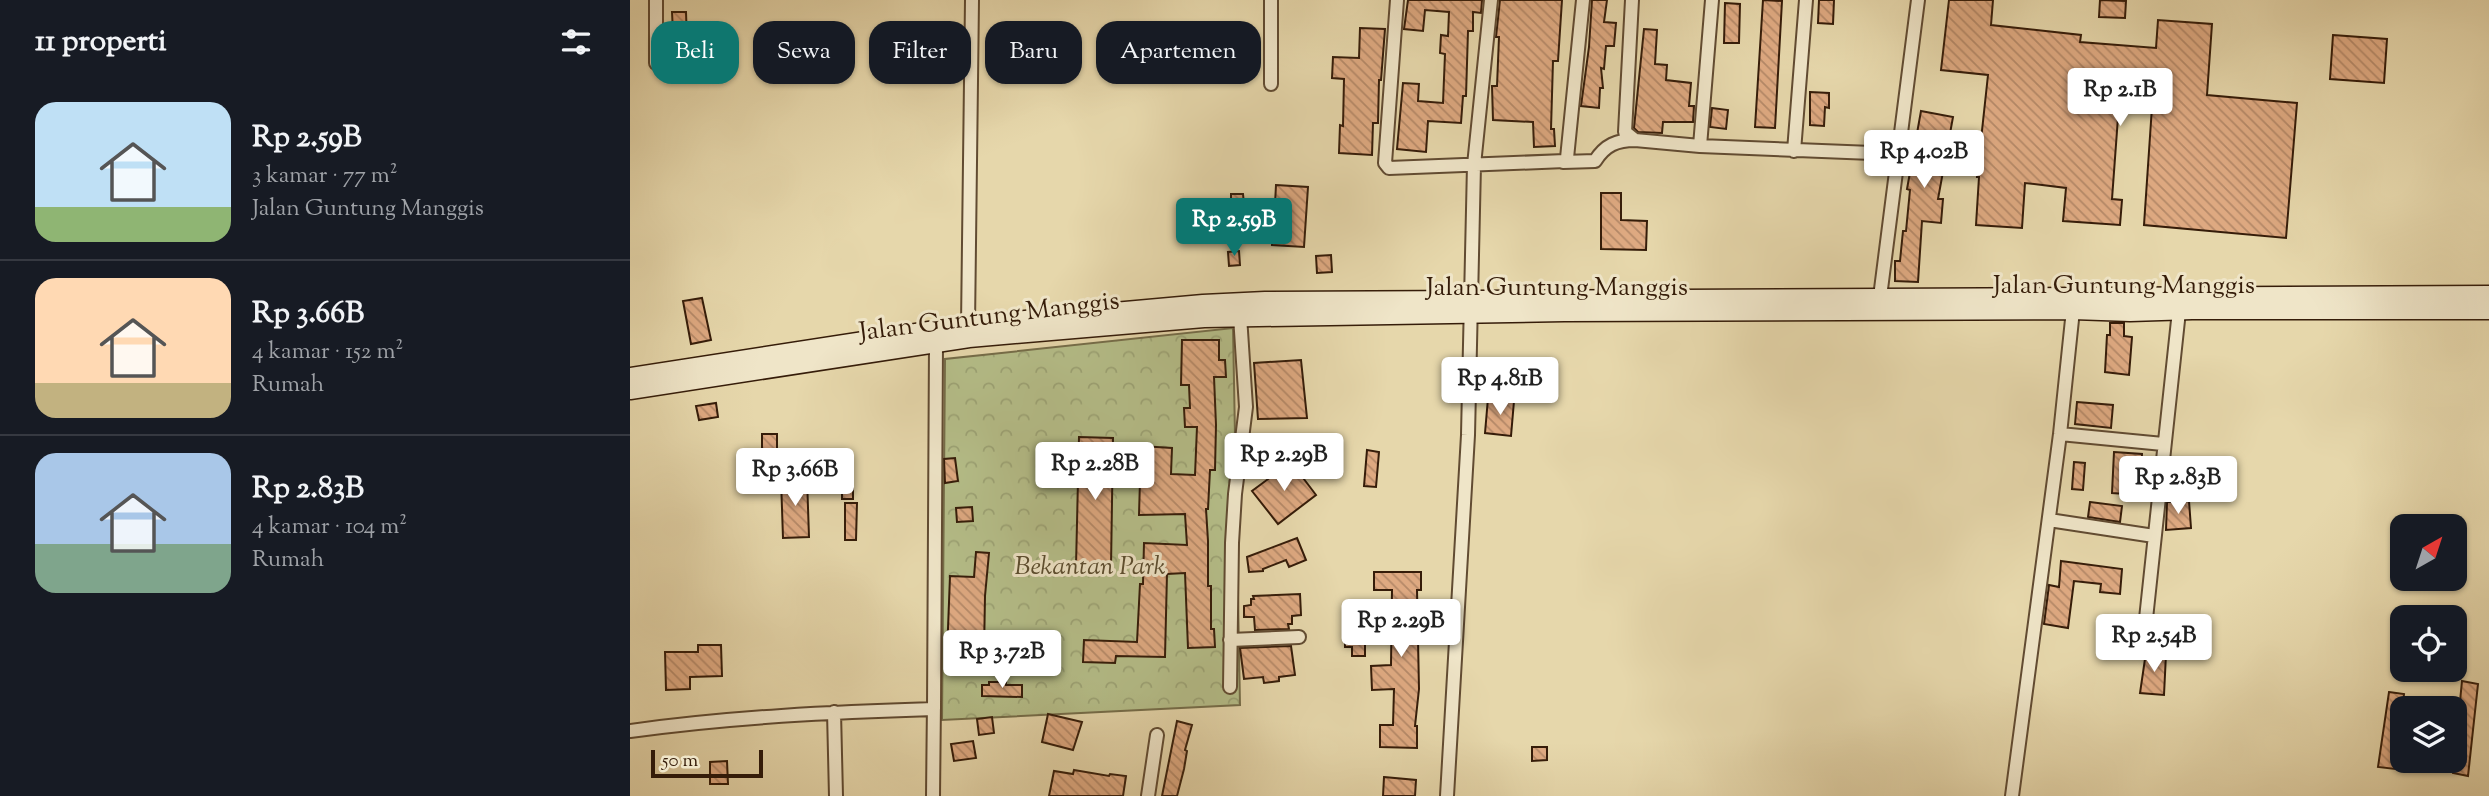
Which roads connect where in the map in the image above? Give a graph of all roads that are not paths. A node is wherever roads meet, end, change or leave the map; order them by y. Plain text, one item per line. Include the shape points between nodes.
1 (656, 0) edge
2 (972, 0) edge
3 (1271, 0) edge
4 (1397, 0) edge
5 (1491, 0) edge
6 (1583, 0) edge
7 (1632, 0) edge
8 (1712, 0) edge
9 (1806, 0) edge
10 (1918, 0) edge
11 (656, 21) edge
12 (1271, 84) dead end
13 (1635, 140) junction
14 (1700, 146) junction
15 (1794, 151) junction
16 (1897, 154) junction
17 (1563, 162) junction
18 (1474, 165) junction
19 (2489, 295) edge
20 (1880, 298) junction
21 (1963, 304) junction
22 (1472, 307) junction
23 (2073, 310) junction
24 (2489, 310) edge
25 (2179, 311) junction
26 (1174, 314) junction
27 (1240, 316) junction
28 (968, 325) junction
29 (931, 340) junction
30 (630, 377) edge
31 (630, 390) edge
32 (2060, 434) junction
33 (2164, 444) junction
34 (2049, 520) junction
35 (2154, 536) junction
36 (2145, 628) dead end
37 (1298, 636) dead end
38 (1230, 640) junction
39 (1230, 687) dead end
40 (934, 709) junction
41 (834, 712) junction
42 (630, 731) edge
43 (1157, 735) dead end
44 (836, 796) edge
45 (933, 796) edge
46 (1148, 796) edge
47 (1447, 796) edge
48 (2012, 796) edge

1 - 11 street
2 - 28 street
3 - 12 street
4 - 18 street via 1386,166
5 - 18 street
6 - 17 street
7 - 13 street via 1625,132
8 - 14 street
9 - 15 street
10 - 16 street
13 - 14 street
13 - 17 street via 1608,146 1595,161
14 - 15 street
15 - 16 street
16 - 20 street
17 - 18 street
18 - 22 street
19 - 21 street, Jalan Guntung Manggis
20 - 21 street, Jalan Guntung Manggis
20 - 22 street, Jalan Guntung Manggis
21 - 22 street, Jalan Guntung Manggis via 1576,312
21 - 23 street, Jalan Guntung Manggis
22 - 26 street, Jalan Guntung Manggis via 1265,301
22 - 27 street, Jalan Guntung Manggis via 1433,313
22 - 47 street
23 - 25 street, Jalan Guntung Manggis
23 - 32 street
24 - 25 street, Jalan Guntung Manggis
25 - 33 street
26 - 27 street, Jalan Guntung Manggis
26 - 28 street, Jalan Guntung Manggis
26 - 29 street, Jalan Guntung Manggis
27 - 38 street via 1246,407 1235,494
28 - 29 street, Jalan Guntung Manggis
29 - 30 street, Jalan Guntung Manggis
29 - 31 street, Jalan Guntung Manggis
29 - 40 street
32 - 33 street
32 - 34 street
33 - 35 street
34 - 35 street
34 - 48 street
35 - 36 street
37 - 38 street
38 - 39 street
40 - 41 street
40 - 45 street
41 - 42 street
41 - 44 street
43 - 46 street

